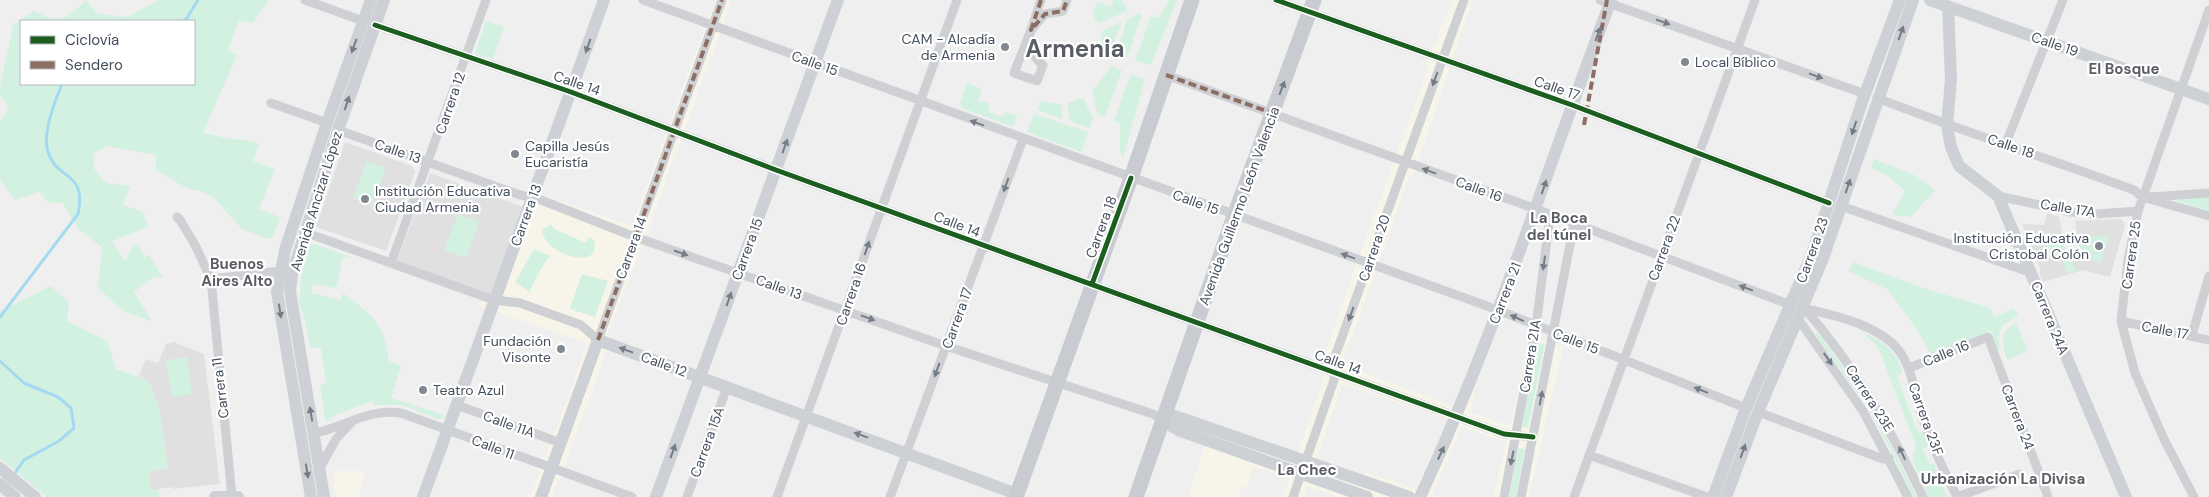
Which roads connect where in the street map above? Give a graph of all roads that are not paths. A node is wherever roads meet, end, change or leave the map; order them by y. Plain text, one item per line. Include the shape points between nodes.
1 (305, 0) edge
2 (371, 0) edge
3 (384, 0) edge
4 (486, 0) edge
5 (604, 0) edge
6 (643, 0) edge
7 (722, 0) edge
8 (838, 0) edge
9 (957, 0) edge
10 (1041, 0) edge
11 (1066, 0) edge
12 (1192, 0) edge
13 (1276, 0) edge
14 (1464, 0) edge
15 (1755, 0) edge
16 (1900, 0) edge
17 (1913, 0) edge
18 (1930, 0) edge
19 (2063, 0) edge
20 (1607, 1) edge
21 (1312, 6) edge
22 (1948, 7) junction
23 (2209, 10) edge
24 (369, 23) junction
25 (712, 26) junction
26 (1031, 30) junction
27 (2048, 42) junction
28 (1738, 48) junction
29 (466, 58) junction
30 (1442, 60) junction
31 (816, 63) junction
32 (1166, 75) junction
33 (2180, 88) junction
34 (923, 90) junction
35 (571, 92) junction
36 (1871, 96) junction
37 (2209, 99) edge
38 (919, 101) junction
39 (271, 103) dead end
40 (1572, 105) junction
41 (939, 108) junction
42 (1272, 113) junction
43 (1947, 125) junction
44 (332, 127) junction
45 (674, 130) junction
46 (1023, 139) junction
47 (2006, 143) junction
48 (1699, 154) junction
49 (429, 162) junction
50 (1404, 162) junction
51 (776, 170) junction
52 (1131, 178) junction
53 (2209, 193) edge
54 (532, 196) junction
55 (1998, 196) junction
56 (2142, 197) junction
57 (1835, 204) junction
58 (881, 207) junction
59 (1536, 209) junction
60 (2138, 211) junction
61 (1550, 215) junction
62 (1234, 216) junction
63 (2209, 216) edge
64 (177, 217) dead end
65 (1574, 224) junction
66 (304, 232) junction
67 (635, 237) junction
68 (983, 246) junction
69 (1661, 256) junction
70 (391, 263) junction
71 (1369, 264) junction
72 (280, 271) junction
73 (738, 272) junction
74 (2032, 273) junction
75 (2209, 276) edge
76 (211, 279) junction
77 (1092, 284) junction
78 (494, 300) junction
79 (1797, 307) junction
80 (845, 310) junction
81 (1498, 310) junction
82 (1799, 320) junction
83 (2122, 321) junction
84 (1197, 322) junction
85 (1536, 327) junction
86 (1554, 333) junction
87 (2192, 335) junction
88 (1988, 336) joint
89 (598, 340) junction
90 (2209, 340) edge
91 (946, 346) junction
92 (1624, 359) junction
93 (1909, 368) junction
94 (1333, 372) junction
95 (700, 378) junction
96 (1056, 384) junction
97 (727, 387) junction
98 (457, 405) junction
99 (1752, 410) junction
100 (808, 416) junction
101 (1165, 417) junction
102 (1457, 418) junction
103 (353, 421) junction
104 (447, 430) junction
105 (315, 433) junction
106 (1516, 437) junction
107 (1533, 437) junction
108 (561, 443) junction
109 (907, 452) junction
110 (1589, 455) junction
111 (1889, 458) junction
112 (0, 468) edge
113 (320, 468) junction
114 (1304, 468) junction
115 (552, 470) junction
116 (2020, 474) dead end
117 (0, 484) edge
118 (234, 496) edge
119 (1020, 496) edge
120 (15, 497) edge
121 (35, 497) edge
122 (215, 497) edge
123 (311, 497) edge
124 (324, 497) edge
125 (423, 497) edge
126 (541, 497) edge
127 (632, 497) edge
128 (656, 497) edge
129 (687, 497) edge
130 (777, 497) edge
131 (890, 497) edge
132 (1136, 497) edge
133 (1293, 497) edge
134 (1367, 497) edge
135 (1409, 497) edge
136 (1420, 497) edge
137 (1504, 497) edge
138 (1521, 497) edge
139 (1574, 497) edge
140 (1707, 497) edge
141 (1713, 497) edge
142 (1726, 497) edge
143 (1908, 497) edge
144 (1923, 497) edge
145 (1957, 497) edge
146 (2048, 497) edge
147 (2126, 497) edge
148 (2194, 497) edge

1 - 24 street, Calle 14
2 - 24 street, Avenida Ancizar López
3 - 24 street, Avenida Ancizar López
4 - 29 street, Carrera 12
5 -> 35 street, Carrera 13
6 - 25 street, Calle 15
7 - 25 street, Carrera 14
8 - 31 street, Carrera 15
9 - 34 street, Carrera 16
10 - 26 street
11 - 26 street via 1062,11 1041,17
12 - 32 main road, Carrera 18
13 - 21 street, Calle 17
14 - 30 street, Carrera 20
15 - 28 street, Carrera 22
16 - 36 street, Carrera 23
36 -> 17 street, Carrera 23
18 - 22 street, Calle 19
19 - 27 street
20 -> 28 street, Calle 18
40 -> 20 street, Carrera 21
21 - 30 street, Calle 17
42 -> 21 main road, Avenida Guillermo León Valencia
22 - 27 street, Calle 19
22 - 43 street, Carrera 24A via 1951,61
23 - 33 street, Carrera 25
24 - 29 street, Calle 14
24 - 44 street, Avenida Ancizar López
25 - 31 street, Calle 15
25 - 45 street, Carrera 14
26 - 26 street via 1014,73 1037,81 1043,65 1030,49
27 - 33 street, Calle 19
27 - 47 street
28 -> 36 street, Calle 18
28 - 48 street, Carrera 22
29 - 35 street, Calle 14
29 - 49 street, Carrera 12
30 - 40 street, Calle 17
30 -> 50 street, Carrera 20
31 - 38 street, Calle 15
51 -> 31 street, Carrera 15
32 - 42 street, Calle 16
32 - 52 main road, Carrera 18
33 - 37 street, Calle 19
33 - 56 street, Carrera 25
34 - 38 street, Carrera 16
34 - 41 street
35 - 45 street, Calle 14
35 - 54 street, Carrera 13
36 - 43 street, Calle 18
36 - 57 street, Carrera 23
38 - 41 street, Calle 15
38 - 58 street, Carrera 16
39 - 44 street, Calle 13
40 - 48 street, Calle 17
59 -> 40 street, Carrera 21
46 -> 41 street, Calle 15
42 - 50 street, Calle 16
42 - 62 main road, Avenida Guillermo León Valencia
43 - 47 street, Calle 18
43 - 55 street, Carrera 24A via 1959,166
44 - 49 street, Calle 13
44 - 66 street, Avenida Ancizar López
44 - 72 street, Avenida Ancizar López
45 - 51 street, Calle 14
45 - 67 street, Carrera 14
46 - 52 street, Calle 15
46 -> 68 street, Carrera 17
47 - 56 street, Calle 18 via 2134,190
48 - 57 street, Calle 17
48 - 69 street, Carrera 22
49 - 54 street, Calle 13 via 520,195
49 - 70 street, Carrera 12
59 -> 50 street, Calle 16
50 - 71 street, Carrera 20
51 - 58 street, Calle 14
51 - 73 street, Carrera 15
52 - 62 street, Calle 15
52 - 77 main road, Carrera 18
53 - 56 street
54 - 67 street, Calle 13
54 - 78 street, Carrera 13
55 - 60 street, Calle 17A via 2071,212
55 - 74 street, Carrera 24A
56 - 60 street, Carrera 25
56 - 63 street, Calle 18
57 - 74 street, Calle 17
57 - 79 street, Carrera 23 via 1812,254
58 - 68 street, Calle 14
80 -> 58 street, Carrera 16
59 - 61 street, Calle 16
59 - 81 street, Carrera 21
60 - 83 street, Carrera 25 via 2128,260
61 - 65 street, Calle 16
61 -> 85 street, Carrera 21A
71 -> 62 street, Calle 15
62 - 84 main road, Avenida Guillermo León Valencia
64 - 76 street
65 - 69 street, Calle 16
65 - 86 street, Carrera 21A
66 - 70 street, Calle 12
105 -> 66 street, Avenida Ancizar López via 290,291
67 -> 73 street, Calle 13
67 - 89 street, Carrera 14
68 - 77 street, Calle 14
68 - 91 street, Carrera 17
79 -> 69 street, Calle 16
69 - 92 street, Carrera 22
70 - 78 street, Calle 12
71 - 81 street, Calle 15
71 -> 94 street, Carrera 20 via 1334,359
72 - 76 street
72 -> 123 street, Avenida Ancizar López via 277,292
73 - 80 street, Calle 13
95 -> 73 street, Carrera 15
74 - 147 street, Carrera 24A
75 - 87 street
76 - 118 street, Carrera 11
77 - 84 street, Calle 14
77 - 96 main road, Carrera 18
78 - 89 street, Calle 12 via 520,303 580,325
78 - 98 street, Carrera 13
79 - 82 street, Carrera 23
79 - 93 street, Calle 16 via 1864,325 1877,332 1892,343
79 - 99 street, Carrera 23
144 -> 79 street, Carrera 23E via 1874,401 1820,326
80 -> 91 street, Calle 13
80 - 100 street, Carrera 16
85 -> 81 street, Calle 15
81 - 102 street, Carrera 21
82 - 99 street, Carrera 23
82 -> 111 street, Carrera 23E via 1864,412
83 - 87 street, Calle 17
83 - 148 street, Carrera 25 via 2134,372
84 - 94 street, Calle 14
84 - 101 main road, Avenida Guillermo León Valencia
85 - 86 street, Calle 15
85 - 106 street, Carrera 21A
86 - 92 street, Calle 15
107 -> 86 street, Carrera 21A
87 - 90 street, Calle 17
88 - 93 street, Calle 16
88 - 146 street, Carrera 24
95 -> 89 street, Calle 12
89 - 108 street, Carrera 14
91 - 96 street, Calle 13
91 -> 109 street, Carrera 17
99 -> 92 street, Calle 15
92 - 110 street, Carrera 22
93 - 145 street, Carrera 23F via 1924,422
94 - 102 street, Calle 14
94 - 114 street, Carrera 20 via 1334,380
95 - 97 street, Calle 12
128 -> 95 street, Carrera 15
96 - 101 street, Calle 13
96 - 119 main road, Carrera 18
97 - 100 street, Calle 12
97 - 129 street, Carrera 15A
98 - 104 street, Carrera 13
98 - 108 street, Calle 11A
99 - 111 street, Calle 15 via 1883,459
99 - 141 street, Carrera 23
142 -> 99 street, Carrera 23
109 -> 100 street, Calle 12
100 - 130 street, Carrera 16
101 - 114 street
101 - 132 main road, Avenida Guillermo León Valencia
102 - 106 street, Calle 14
136 -> 102 street, Carrera 21
103 - 104 street, Calle 11 via 370,413 390,412
103 - 105 street, Calle 11
103 - 113 street, Calle 11 via 336,439
104 - 115 street, Calle 11
104 - 125 street, Carrera 13
105 - 113 street, Avenida Ancizar López
106 - 107 street, Calle 14
106 -> 137 street, Carrera 21A
107 - 138 street, Carrera 21A
108 - 115 street, Carrera 14
109 - 119 street, Calle 12
109 - 131 street, Carrera 17
110 - 139 street, Carrera 22
110 - 140 street
111 - 143 street, Carrera 23E
112 - 121 street
113 - 124 street, Avenida Ancizar López
114 - 133 street, Carrera 20
114 - 134 street
114 - 135 street
115 - 126 street, Carrera 14
115 - 127 street, Calle 11
116 - 145 street
117 - 120 street
118 - 122 street

